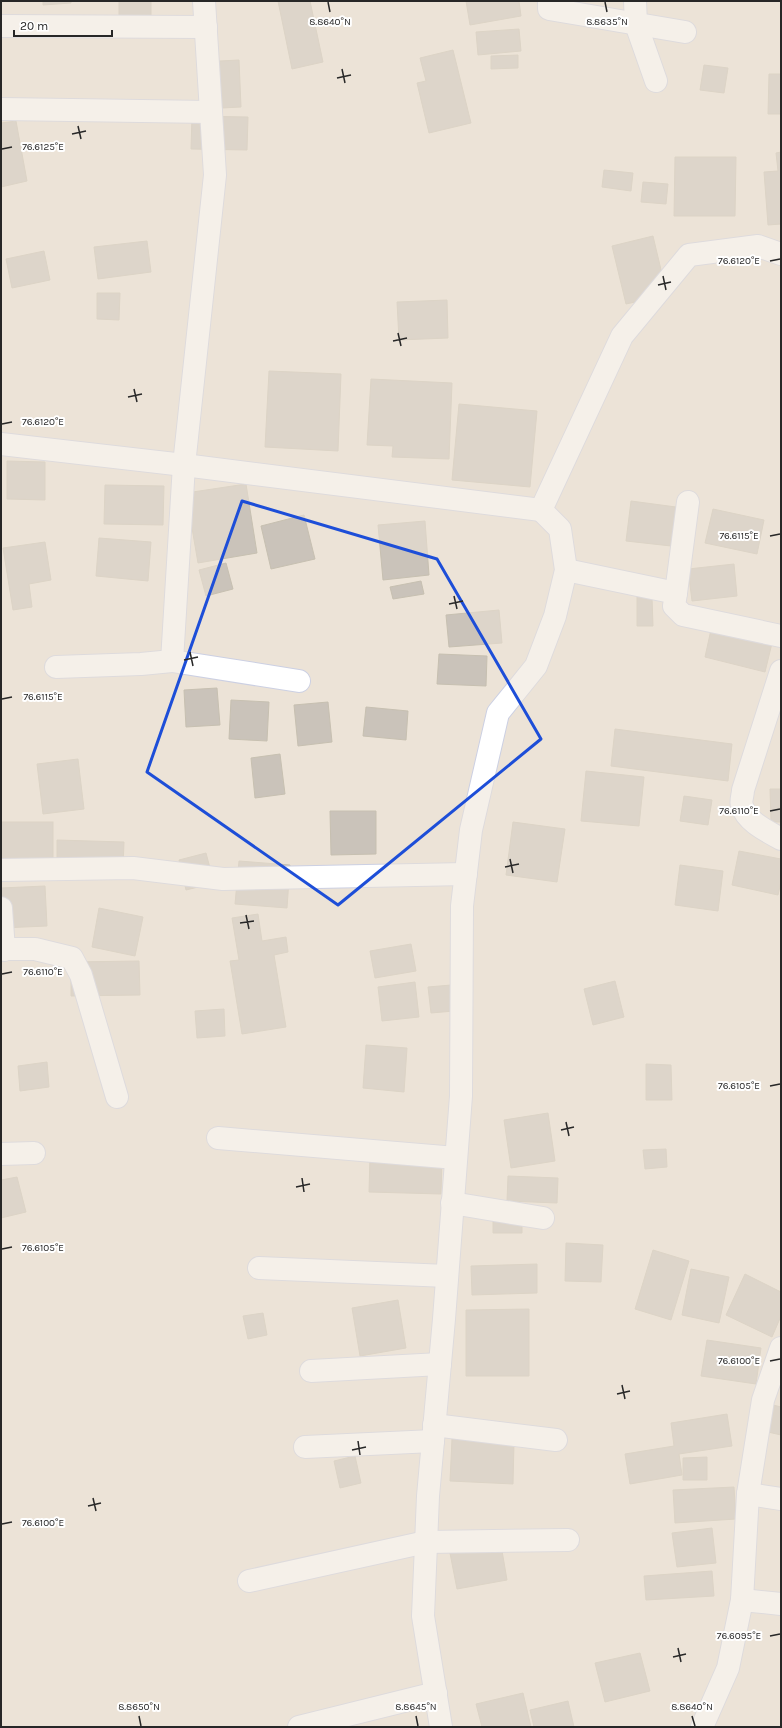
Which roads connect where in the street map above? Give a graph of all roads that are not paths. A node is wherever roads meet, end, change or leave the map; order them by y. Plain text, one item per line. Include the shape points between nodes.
1 (204, 1) edge
2 (549, 1) edge
3 (635, 1) edge
4 (636, 24) junction
5 (1, 26) edge
6 (206, 28) junction
7 (685, 32) dead end
8 (656, 81) dead end
9 (1, 109) edge
10 (211, 112) junction
11 (781, 254) edge
12 (1, 444) edge
13 (184, 465) junction
14 (688, 502) dead end
15 (541, 510) junction
16 (566, 570) junction
17 (676, 593) junction
18 (781, 636) edge
19 (172, 661) junction
20 (56, 667) dead end
21 (781, 671) edge
22 (299, 681) dead end
23 (781, 839) edge
24 (1, 870) edge
25 (466, 874) junction
26 (1, 908) edge
27 (2, 949) edge
28 (117, 1097) dead end
29 (218, 1138) dead end
30 (34, 1153) dead end
31 (1, 1154) edge
32 (456, 1158) junction
33 (452, 1204) junction
34 (543, 1218) dead end
35 (259, 1268) dead end
36 (447, 1276) junction
37 (781, 1348) edge
38 (440, 1364) junction
39 (311, 1370) dead end
40 (433, 1433) junction
41 (556, 1440) dead end
42 (305, 1447) dead end
43 (748, 1494) junction
44 (781, 1499) edge
45 (568, 1540) dead end
46 (426, 1542) junction
47 (249, 1580) dead end
48 (742, 1600) junction
49 (781, 1604) edge
50 (436, 1693) junction
51 (299, 1727) edge
52 (441, 1727) edge
53 (702, 1727) edge

1 - 6 street
2 - 4 street via 549,10
3 - 4 street
4 - 7 street
4 - 8 street
5 - 6 street
6 - 10 street
9 - 10 street
10 - 13 street via 215,175
11 - 15 street via 758,246 690,255 622,336
12 - 13 street
13 - 15 street
13 - 19 street
14 - 17 street
15 - 16 street via 560,529
16 - 17 street
16 - 25 street via 555,616 536,666 498,714 471,830
17 - 18 street via 674,606 682,615
19 - 20 street
19 - 22 street
21 - 23 street via 743,790 741,805 748,818
24 - 25 street via 133,868 223,879
25 - 32 street via 462,906 461,1096
26 - 27 street
27 - 28 street via 35,949 72,958 81,976
29 - 32 street
30 - 31 street
32 - 33 street
33 - 34 street
33 - 36 street
35 - 36 street
36 - 38 street
37 - 43 street via 763,1400
38 - 39 street
38 - 40 street
40 - 41 street
40 - 42 street
40 - 46 street
43 - 44 street
43 - 48 street
45 - 46 street
46 - 47 street
46 - 50 street via 423,1616
48 - 49 street
48 - 53 street via 728,1668
50 - 51 street
50 - 52 street

